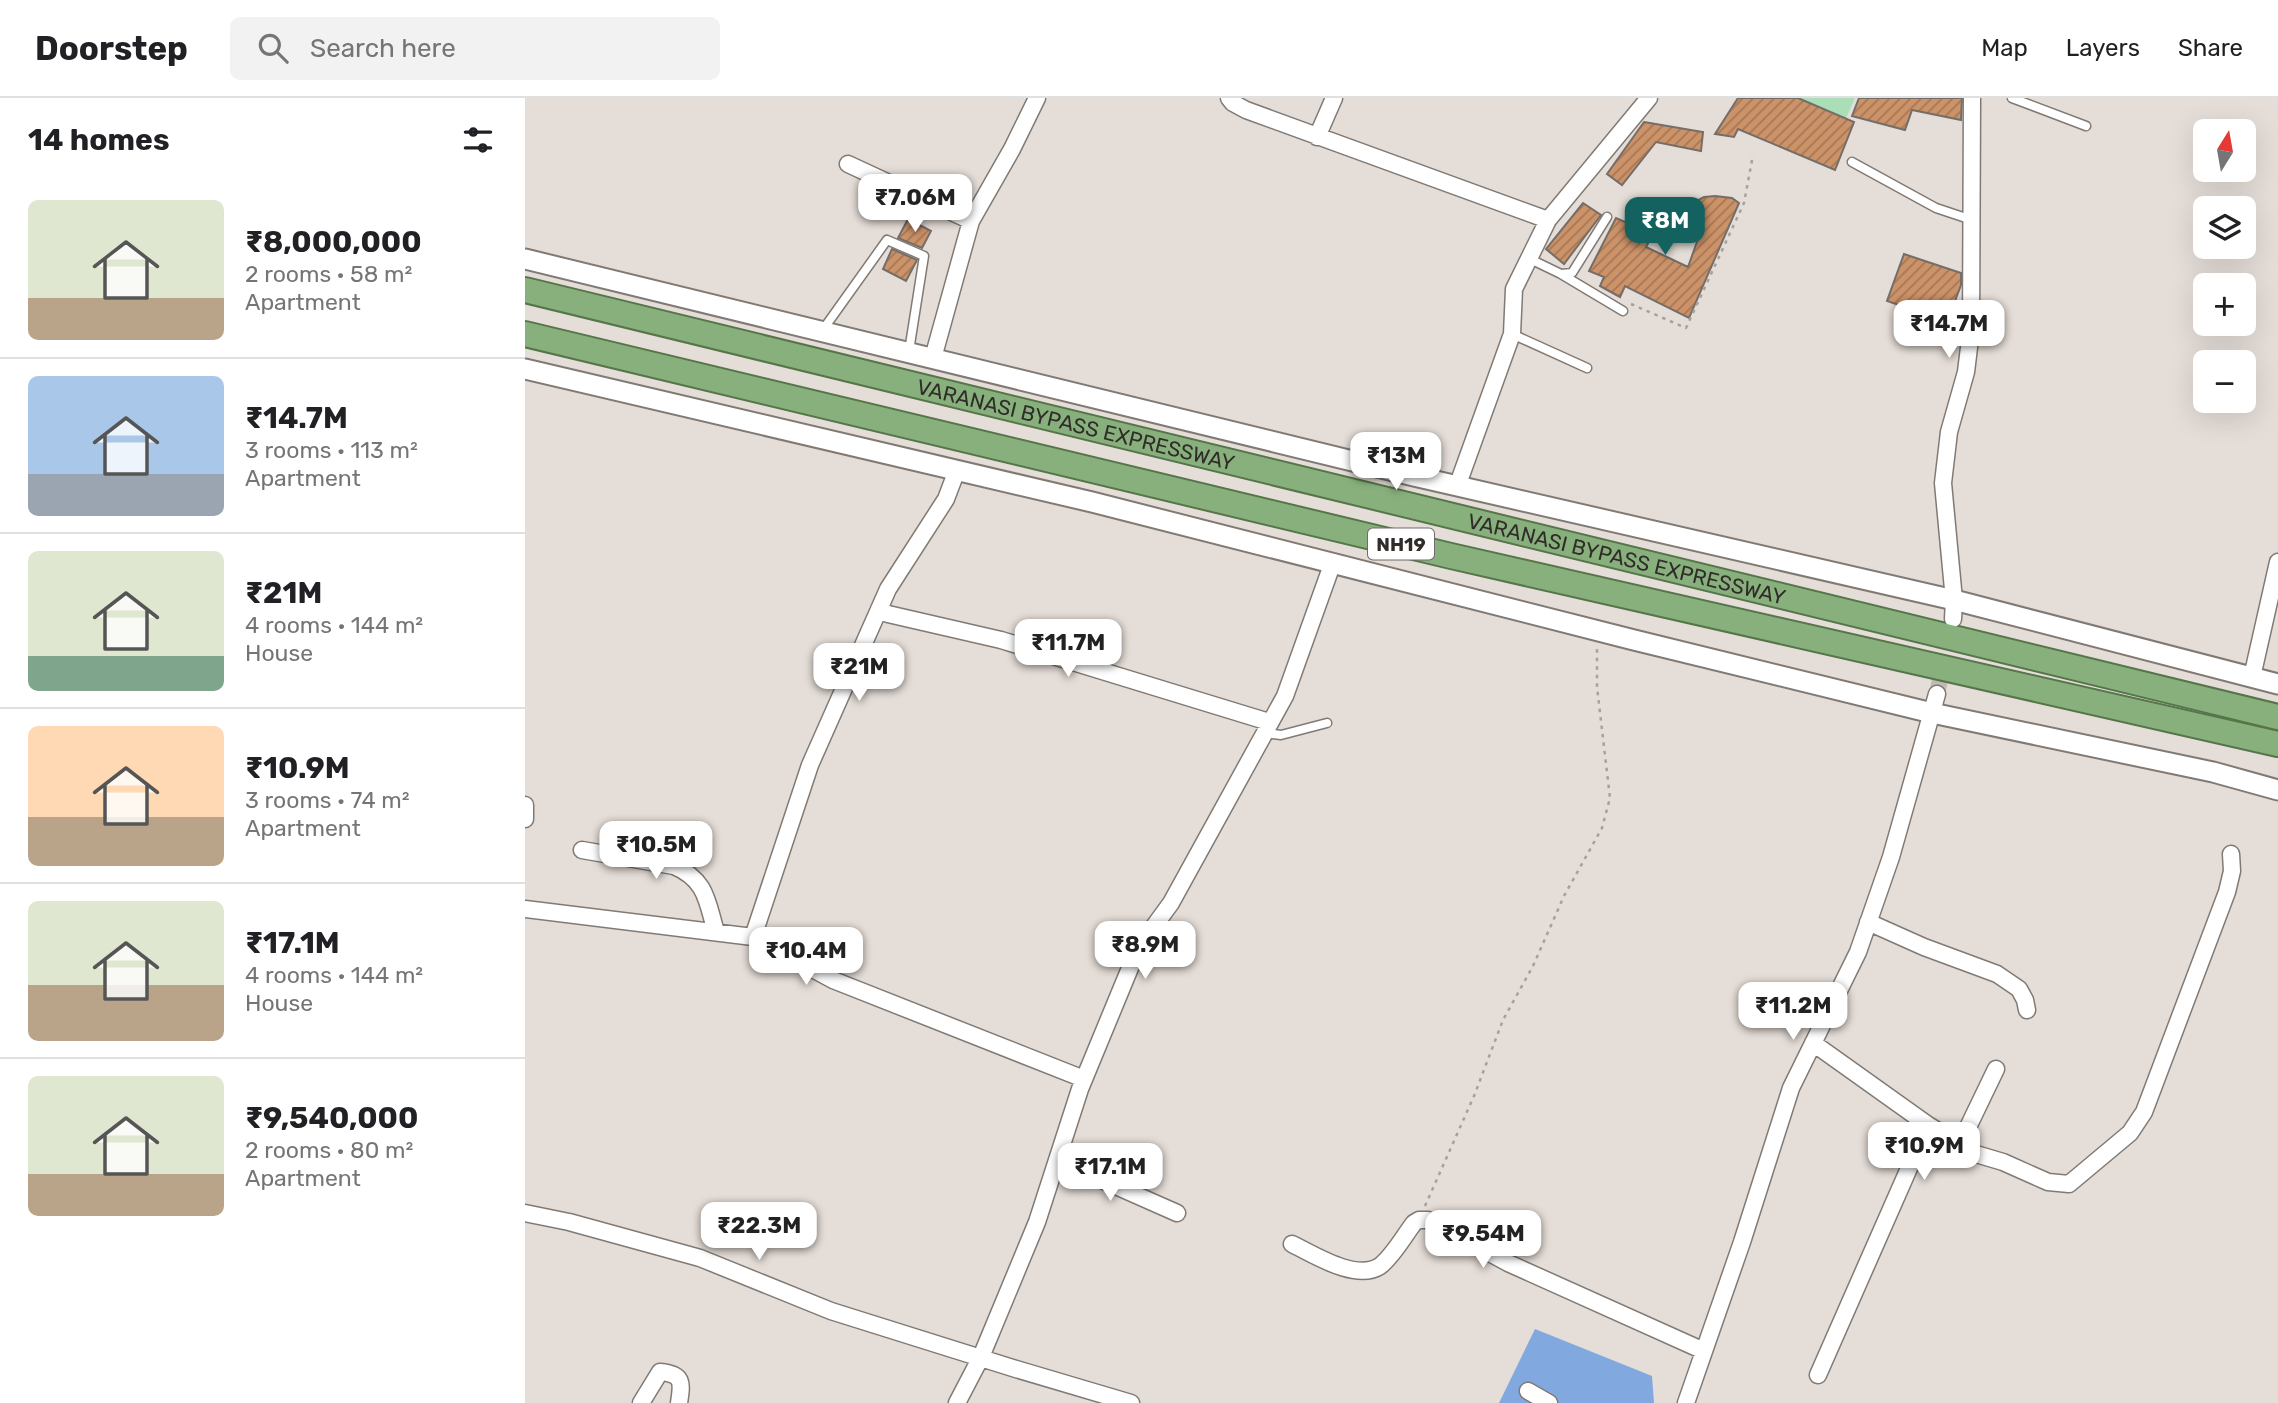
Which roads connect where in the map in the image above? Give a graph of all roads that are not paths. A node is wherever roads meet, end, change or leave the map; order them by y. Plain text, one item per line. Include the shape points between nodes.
1 (1037, 98) edge
2 (1229, 98) edge
3 (1334, 98) edge
4 (1649, 98) edge
5 (1972, 98) edge
6 (2012, 98) edge
7 (2086, 126) dead end
8 (1317, 137) junction
9 (1852, 162) dead end
10 (848, 164) dead end
11 (1607, 217) dead end
12 (1548, 220) junction
13 (1973, 220) junction
14 (971, 221) junction
15 (1528, 258) junction
16 (525, 259) edge
17 (1561, 274) junction
18 (525, 290) edge
19 (1623, 311) road end
20 (822, 331) junction
21 (525, 334) edge
22 (1512, 334) junction
23 (909, 352) junction
24 (933, 358) junction
25 (1587, 368) dead end
26 (525, 369) edge
27 (957, 470) junction
28 (1458, 484) junction
29 (1333, 562) junction
30 (2278, 562) edge
31 (879, 609) junction
32 (1954, 610) junction
33 (2252, 677) junction
34 (2278, 684) edge
35 (1937, 694) tunnel mouth
36 (1932, 713) junction
37 (2278, 717) edge
38 (1327, 723) dead end
39 (1266, 727) junction
40 (2278, 744) edge
41 (2278, 790) edge
42 (525, 805) edge
43 (525, 819) edge
44 (582, 850) dead end
45 (2231, 854) dead end
46 (525, 909) edge
47 (1868, 922) junction
48 (716, 933) junction
49 (753, 937) junction
50 (2028, 1010) dead end
51 (1813, 1043) junction
52 (1996, 1069) dead end
53 (1084, 1079) junction
54 (1928, 1125) junction
55 (1959, 1146) junction
56 (1057, 1160) junction
57 (525, 1213) edge
58 (1177, 1213) dead end
59 (1292, 1244) dead end
60 (1704, 1351) junction
61 (981, 1357) junction
62 (1818, 1375) dead end
63 (1528, 1391) dead end
64 (641, 1403) edge
65 (679, 1403) edge
66 (957, 1403) edge
67 (1131, 1403) edge
68 (1549, 1403) edge
69 (1686, 1403) edge

1 - 14 street
2 - 8 street via 1246,110
3 - 8 street
4 - 12 street
5 - 13 street
6 - 7 lane
8 - 12 street
9 - 13 lane via 1936,208
10 - 14 street
11 - 17 lane via 1572,273
12 - 15 street
13 - 32 street via 1971,331 1943,483
14 - 24 street
15 - 17 lane
15 - 22 street via 1514,289
16 - 20 street
17 - 19 lane
18 - 37 highway, VARANASI BYPASS EXPRESSWAY / NH19
20 - 23 street
20 - 23 lane via 887,240 924,256
21 - 40 highway, VARANASI BYPASS EXPRESSWAY / NH19 via 1437,552
22 - 25 lane
22 - 28 street
23 - 24 street
24 - 28 street
26 - 27 street
27 - 29 street
27 - 31 street via 946,499
28 - 32 street
29 - 36 street
29 - 39 street via 1285,696
30 - 33 street
31 - 39 street via 1001,640
31 - 49 street via 810,765
32 - 33 street
33 - 34 street
35 - 36 street
36 - 41 street
36 - 47 street
38 - 39 lane via 1281,735
39 - 53 street via 1171,903 1144,940
42 - 43 street
44 - 48 street via 687,871 703,890
45 - 55 street via 2227,892 2144,1112 2130,1133 2069,1184 2048,1182
46 - 48 street
47 - 50 street via 1997,974 2019,989
47 - 51 street
48 - 49 street
49 - 53 street via 833,980
51 - 54 street
51 - 60 street via 1791,1088
52 - 55 street
53 - 56 street
54 - 55 street
54 - 62 street
56 - 58 street
56 - 61 street via 1037,1222
57 - 61 street via 700,1258 818,1306
59 - 60 street via 1341,1268 1367,1270 1379,1267 1414,1223 1435,1222 1508,1262
60 - 69 street
61 - 66 street
61 - 67 street
63 - 68 street
64 - 65 street via 660,1372 680,1380

